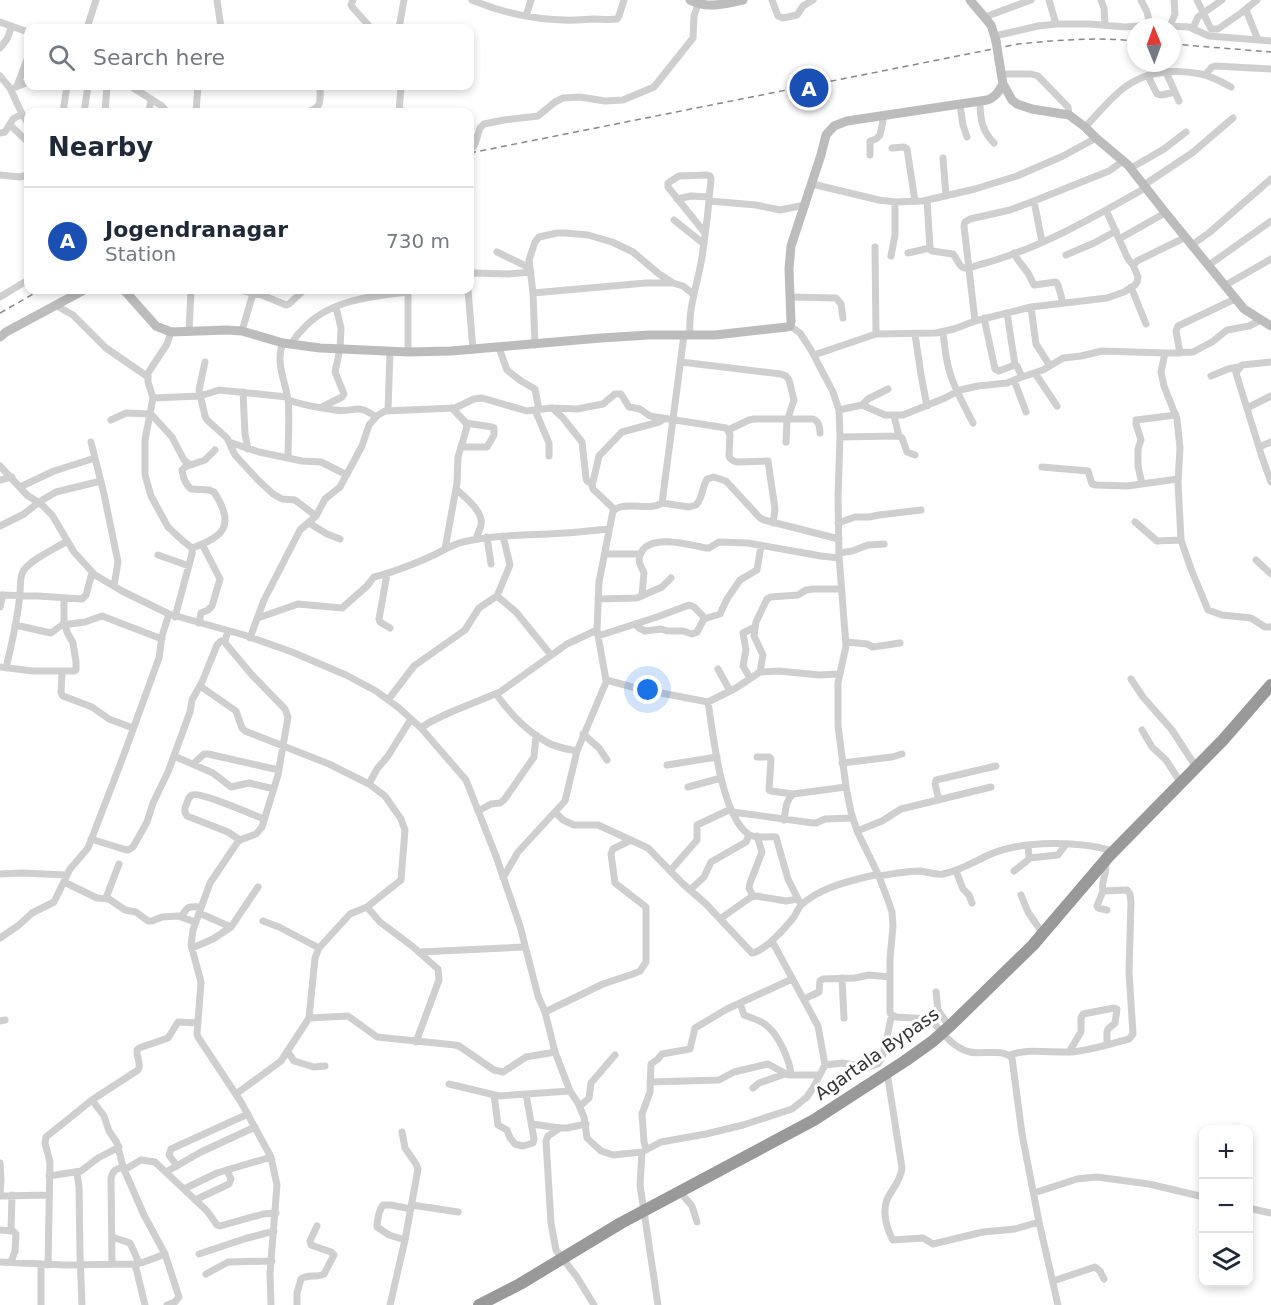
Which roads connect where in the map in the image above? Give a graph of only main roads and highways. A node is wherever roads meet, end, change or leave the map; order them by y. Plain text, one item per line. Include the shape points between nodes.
1 (1271, 685) edge
2 (479, 1305) edge

1 - 2 highway, Agartala Bypass via 1114,851 1043,934 926,1047 814,1120

